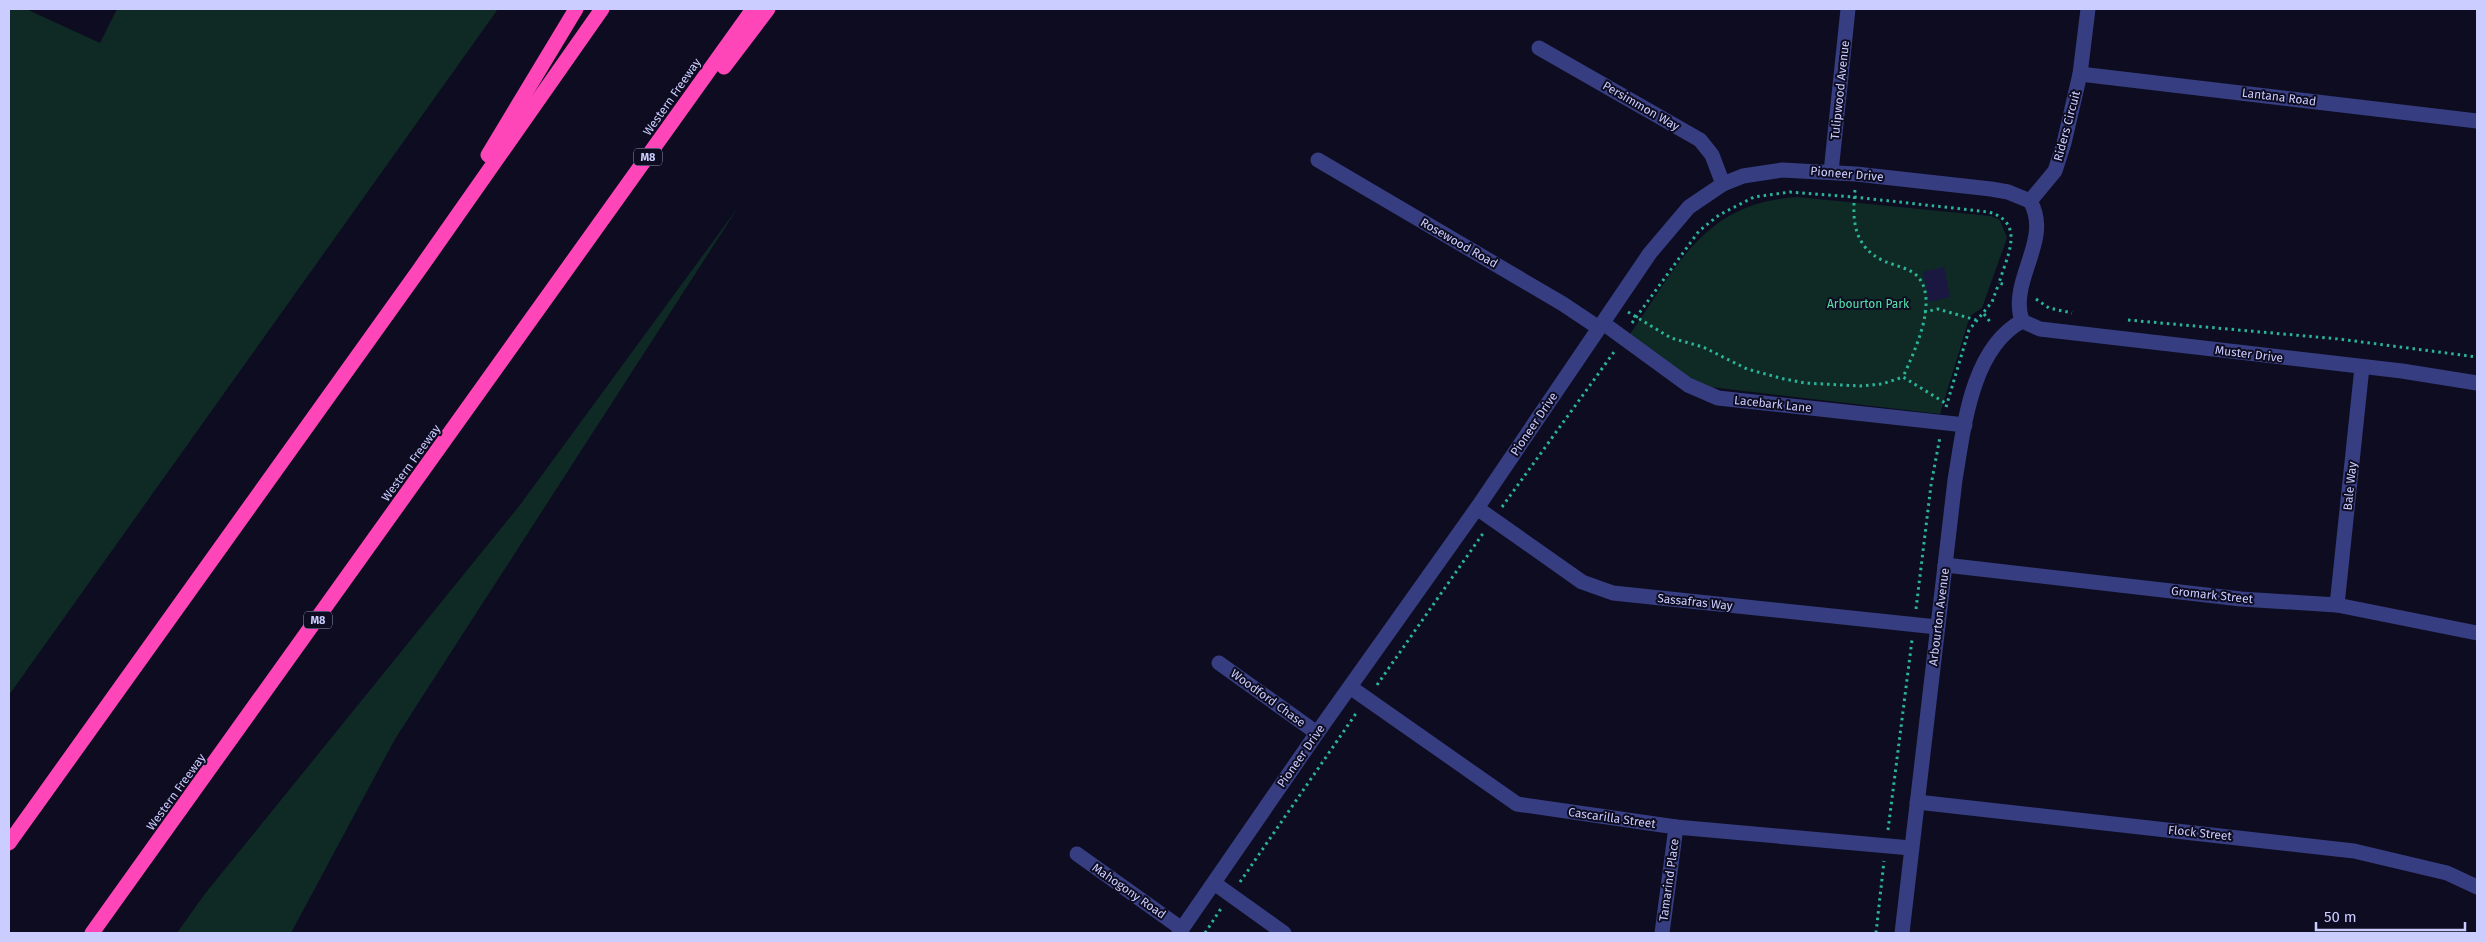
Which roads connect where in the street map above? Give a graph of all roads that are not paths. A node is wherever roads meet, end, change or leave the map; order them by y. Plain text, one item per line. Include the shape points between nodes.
1 (576, 9) edge
2 (602, 9) edge
3 (753, 9) edge
4 (768, 9) edge
5 (1848, 9) edge
6 (2088, 9) edge
7 (1539, 48) dead end
8 (2080, 74) junction
9 (2477, 120) edge
10 (1318, 160) dead end
11 (1831, 172) junction
12 (1724, 184) junction
13 (2030, 201) junction
14 (418, 270) junction
15 (542, 305) junction
16 (2022, 320) junction
17 (1601, 326) junction
18 (2362, 368) junction
19 (2477, 383) edge
20 (1965, 425) junction
21 (1477, 508) junction
22 (1945, 565) junction
23 (2337, 606) junction
24 (1938, 627) junction
25 (2477, 633) edge
26 (1219, 663) dead end
27 (1350, 686) junction
28 (1317, 733) junction
29 (1918, 802) junction
30 (1676, 827) junction
31 (9, 843) edge
32 (1911, 848) junction
33 (1077, 854) dead end
34 (1214, 883) junction
35 (2477, 888) edge
36 (1180, 931) edge
37 (92, 933) edge
38 (1284, 933) edge
39 (1662, 933) edge
40 (1902, 933) edge

1 - 14 highway
2 - 14 highway
3 - 15 highway, Western Freeway / M8
4 - 15 highway
5 - 11 street, Tulipwood Avenue
6 - 8 street, Riders Circuit
7 - 12 street, Persimmon Way via 1700,140 1712,154
8 - 9 street, Lantana Road
8 - 13 street, Riders Circuit via 2055,171
10 - 17 street, Rosewood Road
11 - 12 street, Pioneer Drive via 1760,172
11 - 13 street, Pioneer Drive via 2008,192
12 - 17 street, Pioneer Drive via 1689,207 1680,217 1650,253
13 - 16 street via 2037,212 2036,237 2020,289 2018,305
14 - 31 highway
15 - 37 highway, Western Freeway / M8
16 - 18 street, Muster Drive via 2040,329
16 - 20 street, Arbourton Avenue via 1999,337 1990,349
17 - 20 street, Lacebark Lane via 1688,385 1718,398
17 - 21 street, Pioneer Drive
18 - 19 street, Muster Drive
18 - 23 street, Bale Way
20 - 22 street, Arbourton Avenue
21 - 24 street, Sassafras Way via 1582,582 1613,593
21 - 27 street, Pioneer Drive
22 - 23 street, Gromark Street
22 - 24 street, Arbourton Avenue
23 - 25 street, Gromark Street
24 - 29 street, Arbourton Avenue
26 - 28 street, Woodford Chase
27 - 28 street, Pioneer Drive
27 - 30 street, Cascarilla Street via 1517,804
28 - 34 street, Pioneer Drive
29 - 32 street, Arbourton Avenue
29 - 35 street, Flock Street via 2354,851 2447,873
30 - 32 street, Cascarilla Street
30 - 39 street, Tamarind Place
32 - 40 street, Arbourton Avenue
33 - 36 street, Mahogony Road
34 - 36 street, Pioneer Drive
34 - 38 street

